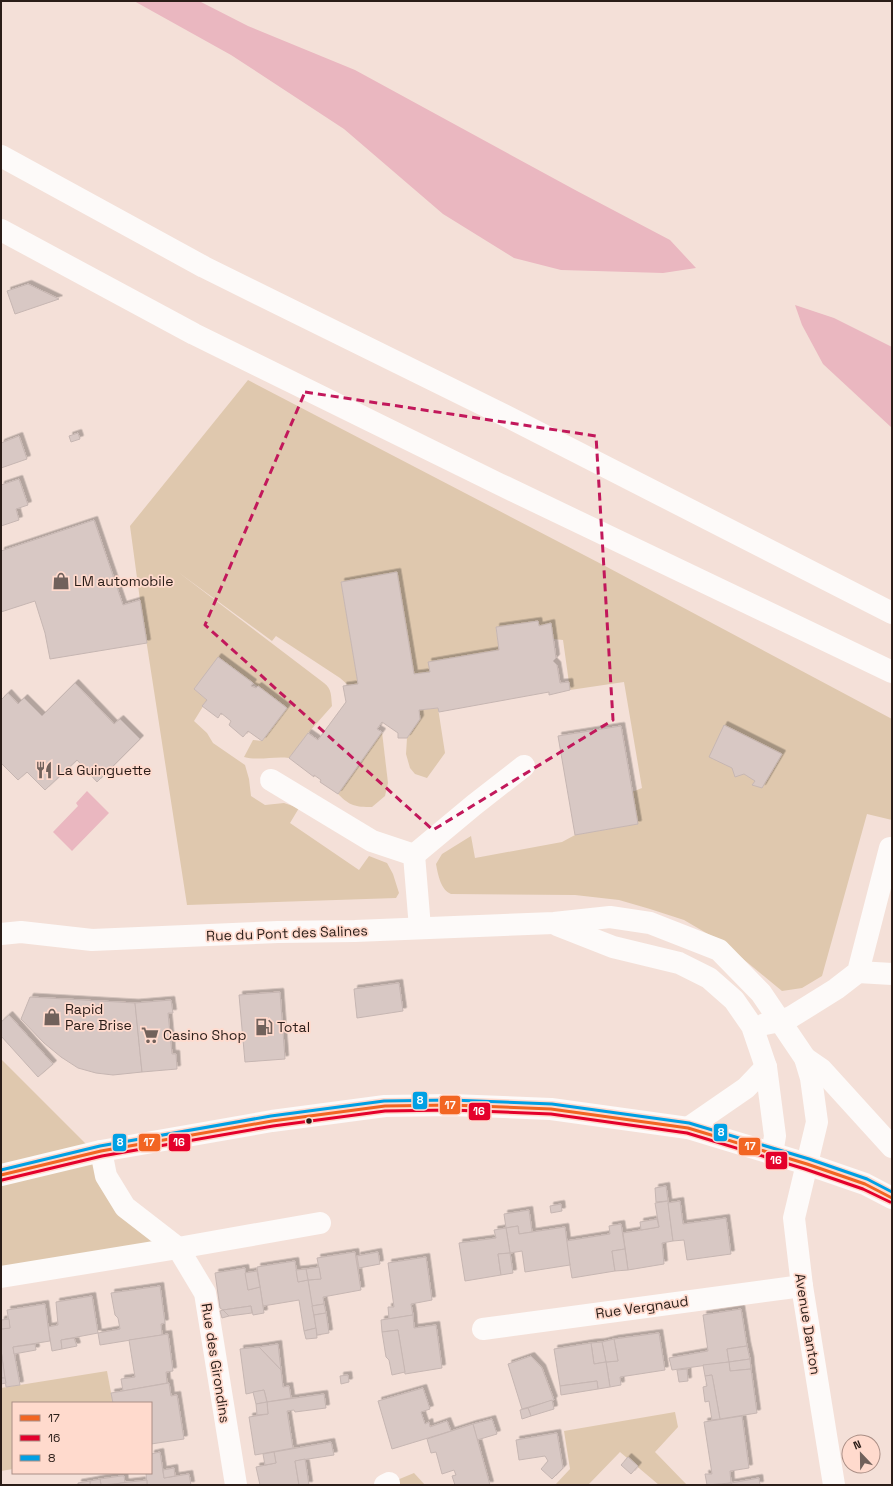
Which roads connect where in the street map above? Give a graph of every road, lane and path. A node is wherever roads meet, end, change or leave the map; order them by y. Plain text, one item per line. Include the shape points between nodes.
1 (1, 156) edge
2 (1, 230) edge
3 (892, 613) edge
4 (892, 672) edge
5 (524, 766) dead end
6 (271, 780) dead end
7 (890, 848) dead end
8 (414, 855) junction
9 (554, 923) junction
10 (1, 924) edge
11 (420, 928) junction
12 (11, 933) edge
13 (858, 972) junction
14 (892, 974) edge
15 (780, 1021) junction
16 (752, 1026) junction
17 (805, 1058) junction
18 (766, 1067) junction
19 (688, 1128) junction
20 (892, 1147) edge
21 (101, 1151) junction
22 (772, 1154) junction
23 (807, 1164) junction
24 (1, 1175) edge
25 (892, 1198) edge
26 (320, 1223) dead end
27 (178, 1248) junction
28 (1, 1276) edge
29 (802, 1286) junction
30 (483, 1329) dead end
31 (236, 1485) edge
32 (834, 1485) edge

1 - 3 main road via 204,267 505,416
2 - 4 main road via 194,334 499,484
5 - 8 main road
6 - 8 main road via 372,841
7 - 13 main road
8 - 11 main road
9 - 11 main road, Rue du Pont des Salines
9 - 15 main road, Rue du Pont des Salines via 610,917 650,923 719,950 761,993
9 - 16 main road, Rue du Pont des Salines via 613,947 680,963 709,978 734,1000
10 - 12 main road, Rue du Pont des Salines
11 - 12 main road, Rue du Pont des Salines via 92,940
13 - 14 main road
13 - 15 main road via 836,990
15 - 16 main road
15 - 17 main road, Rue du Pont des Salines
16 - 18 main road, Rue du Pont des Salines
17 - 20 main road, Rue du Pont des Salines via 822,1069
17 - 23 main road, Rue du Pont des Salines via 817,1122
18 - 19 main road via 746,1088
18 - 22 main road, Rue du Pont des Salines via 775,1136
19 - 21 main road via 551,1109 451,1105 385,1106 272,1121
19 - 22 main road
21 - 24 main road
21 - 27 main road, Rue des Girondins via 106,1176 125,1207
22 - 23 main road
23 - 25 main road via 865,1184
23 - 29 main road, Avenue Danton via 794,1218
26 - 27 main road
27 - 28 main road
27 - 31 main road, Rue des Girondins via 205,1293
29 - 30 main road, Rue Vergnaud
29 - 32 main road, Avenue Danton

